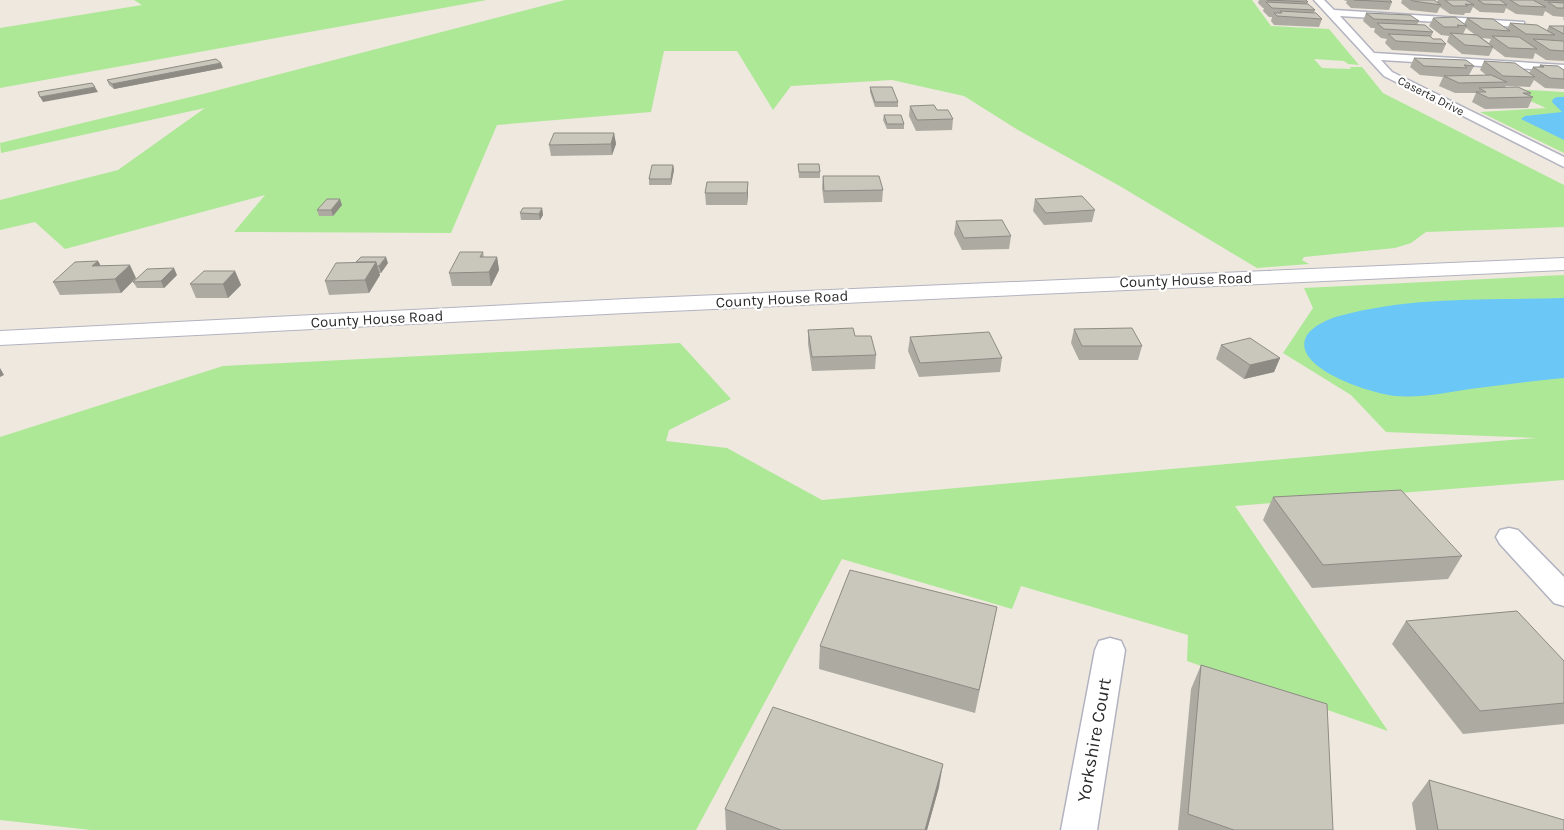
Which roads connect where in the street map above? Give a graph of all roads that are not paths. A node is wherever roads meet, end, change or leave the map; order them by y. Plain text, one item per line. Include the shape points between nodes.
1 (1319, 0) edge
2 (1331, 13) junction
3 (1520, 24) edge
4 (1371, 56) junction
5 (1564, 68) edge
6 (1564, 163) edge
7 (1564, 264) edge
8 (0, 338) edge
9 (1510, 537) dead end
10 (1564, 595) edge
11 (1110, 650) dead end
12 (1079, 830) edge

1 - 2 street, Caserta Drive
2 - 3 street
2 - 4 street, Caserta Drive
4 - 5 street
4 - 6 street, Caserta Drive via 1394,78
7 - 8 street, County House Road
9 - 10 street
11 - 12 street, Yorkshire Court

